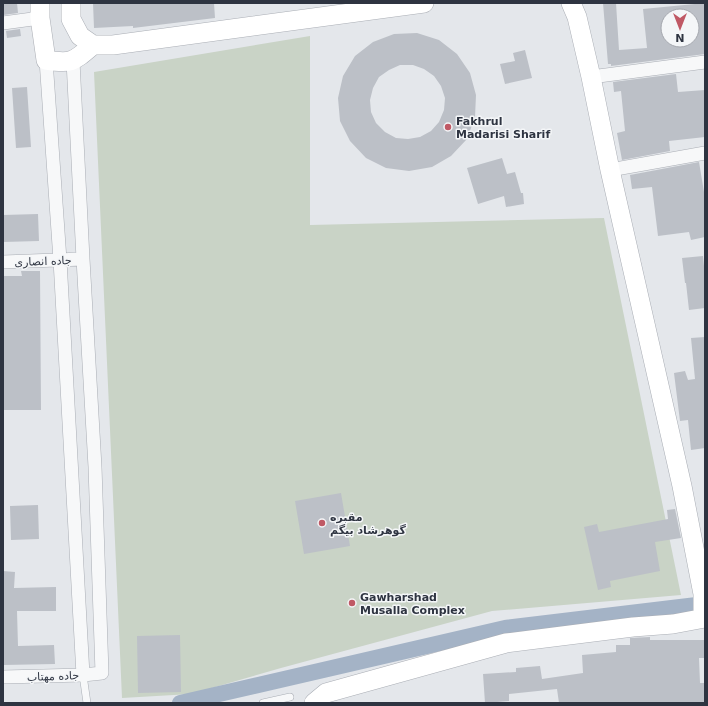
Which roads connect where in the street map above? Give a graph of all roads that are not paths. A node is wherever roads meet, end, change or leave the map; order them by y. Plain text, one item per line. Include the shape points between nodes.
1 (71, 3) edge
2 (424, 3) edge
3 (571, 3) edge
4 (40, 10) edge
5 (3, 23) edge
6 (94, 45) junction
7 (46, 60) junction
8 (74, 61) junction
9 (705, 62) edge
10 (591, 77) junction
11 (705, 153) edge
12 (610, 170) junction
13 (83, 259) junction
14 (60, 260) junction
15 (3, 262) edge
16 (704, 618) edge
17 (84, 675) junction
18 (3, 677) edge
19 (290, 697) dead end
20 (86, 703) edge
21 (264, 703) edge
22 (314, 703) edge

1 - 6 main road via 71,19 80,36
2 - 6 main road via 113,45
3 - 10 main road via 577,17
4 - 5 street
4 - 7 main road
6 - 8 main road
7 - 8 main road
7 - 14 street
8 - 13 street
9 - 10 street
10 - 12 main road
11 - 12 street
12 - 16 main road via 682,486 703,594
13 - 14 street, جاده انصاری
13 - 17 street, جاده مهتاب via 95,467 102,673
14 - 15 street, جاده انصاری
14 - 17 street
16 - 22 main road via 673,624 506,643 326,692
17 - 18 street, جاده مهتاب
17 - 20 lane
19 - 21 lane

